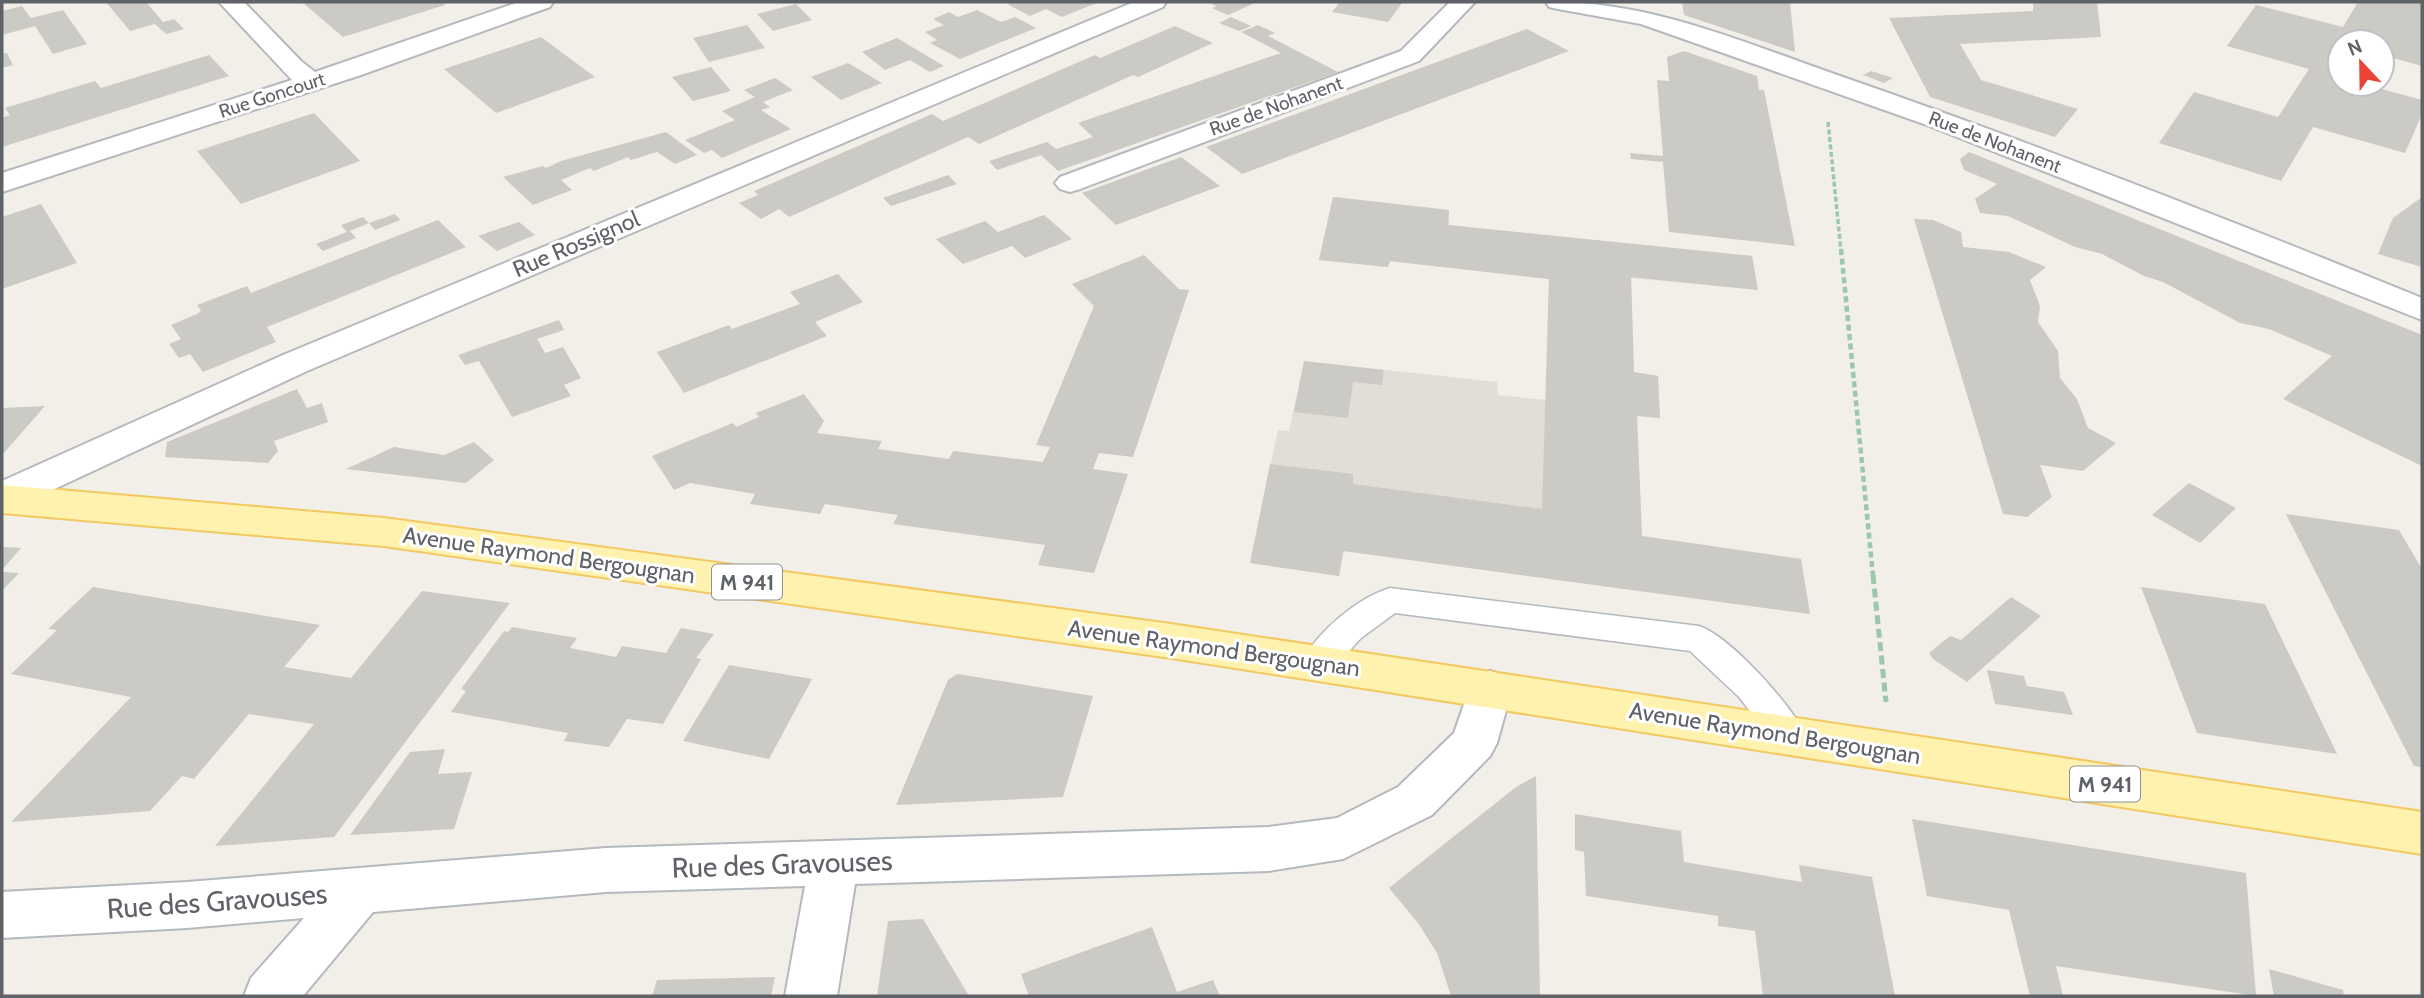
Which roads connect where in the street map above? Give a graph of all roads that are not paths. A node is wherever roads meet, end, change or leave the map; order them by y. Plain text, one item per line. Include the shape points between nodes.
1 (231, 2) edge
2 (541, 2) edge
3 (1154, 2) edge
4 (1463, 2) edge
5 (1558, 2) edge
6 (1602, 5) edge
7 (311, 82) junction
8 (2, 183) edge
9 (1070, 183) dead end
10 (2422, 310) edge
11 (2, 498) edge
12 (1318, 663) junction
13 (1490, 689) junction
14 (1788, 735) junction
15 (2422, 833) edge
16 (834, 862) junction
17 (359, 890) junction
18 (2, 915) edge
19 (270, 996) edge
20 (811, 996) edge

1 - 7 street
2 - 7 street, Rue Goncourt
3 - 11 street, Rue Rossignol via 295,363
4 - 9 street, Rue de Nohanent via 1410,56
5 - 6 street, Rue de Nohanent
6 - 10 street, Rue de Nohanent via 1824,80 2105,184
7 - 8 street, Rue Goncourt
11 - 12 main road, Avenue Raymond Bergougnan / M 941 via 384,532
12 - 13 main road, Avenue Raymond Bergougnan / M 941
12 - 14 lane via 1349,629 1390,600 1699,639 1751,687
13 - 14 main road, Avenue Raymond Bergougnan / M 941
13 - 16 street, Rue des Gravouses via 1474,743 1415,802 1343,838 1269,849
14 - 15 main road, Avenue Raymond Bergougnan / M 941
16 - 17 street, Rue des Gravouses via 606,870
16 - 20 street
17 - 18 street, Rue des Gravouses
17 - 19 street

